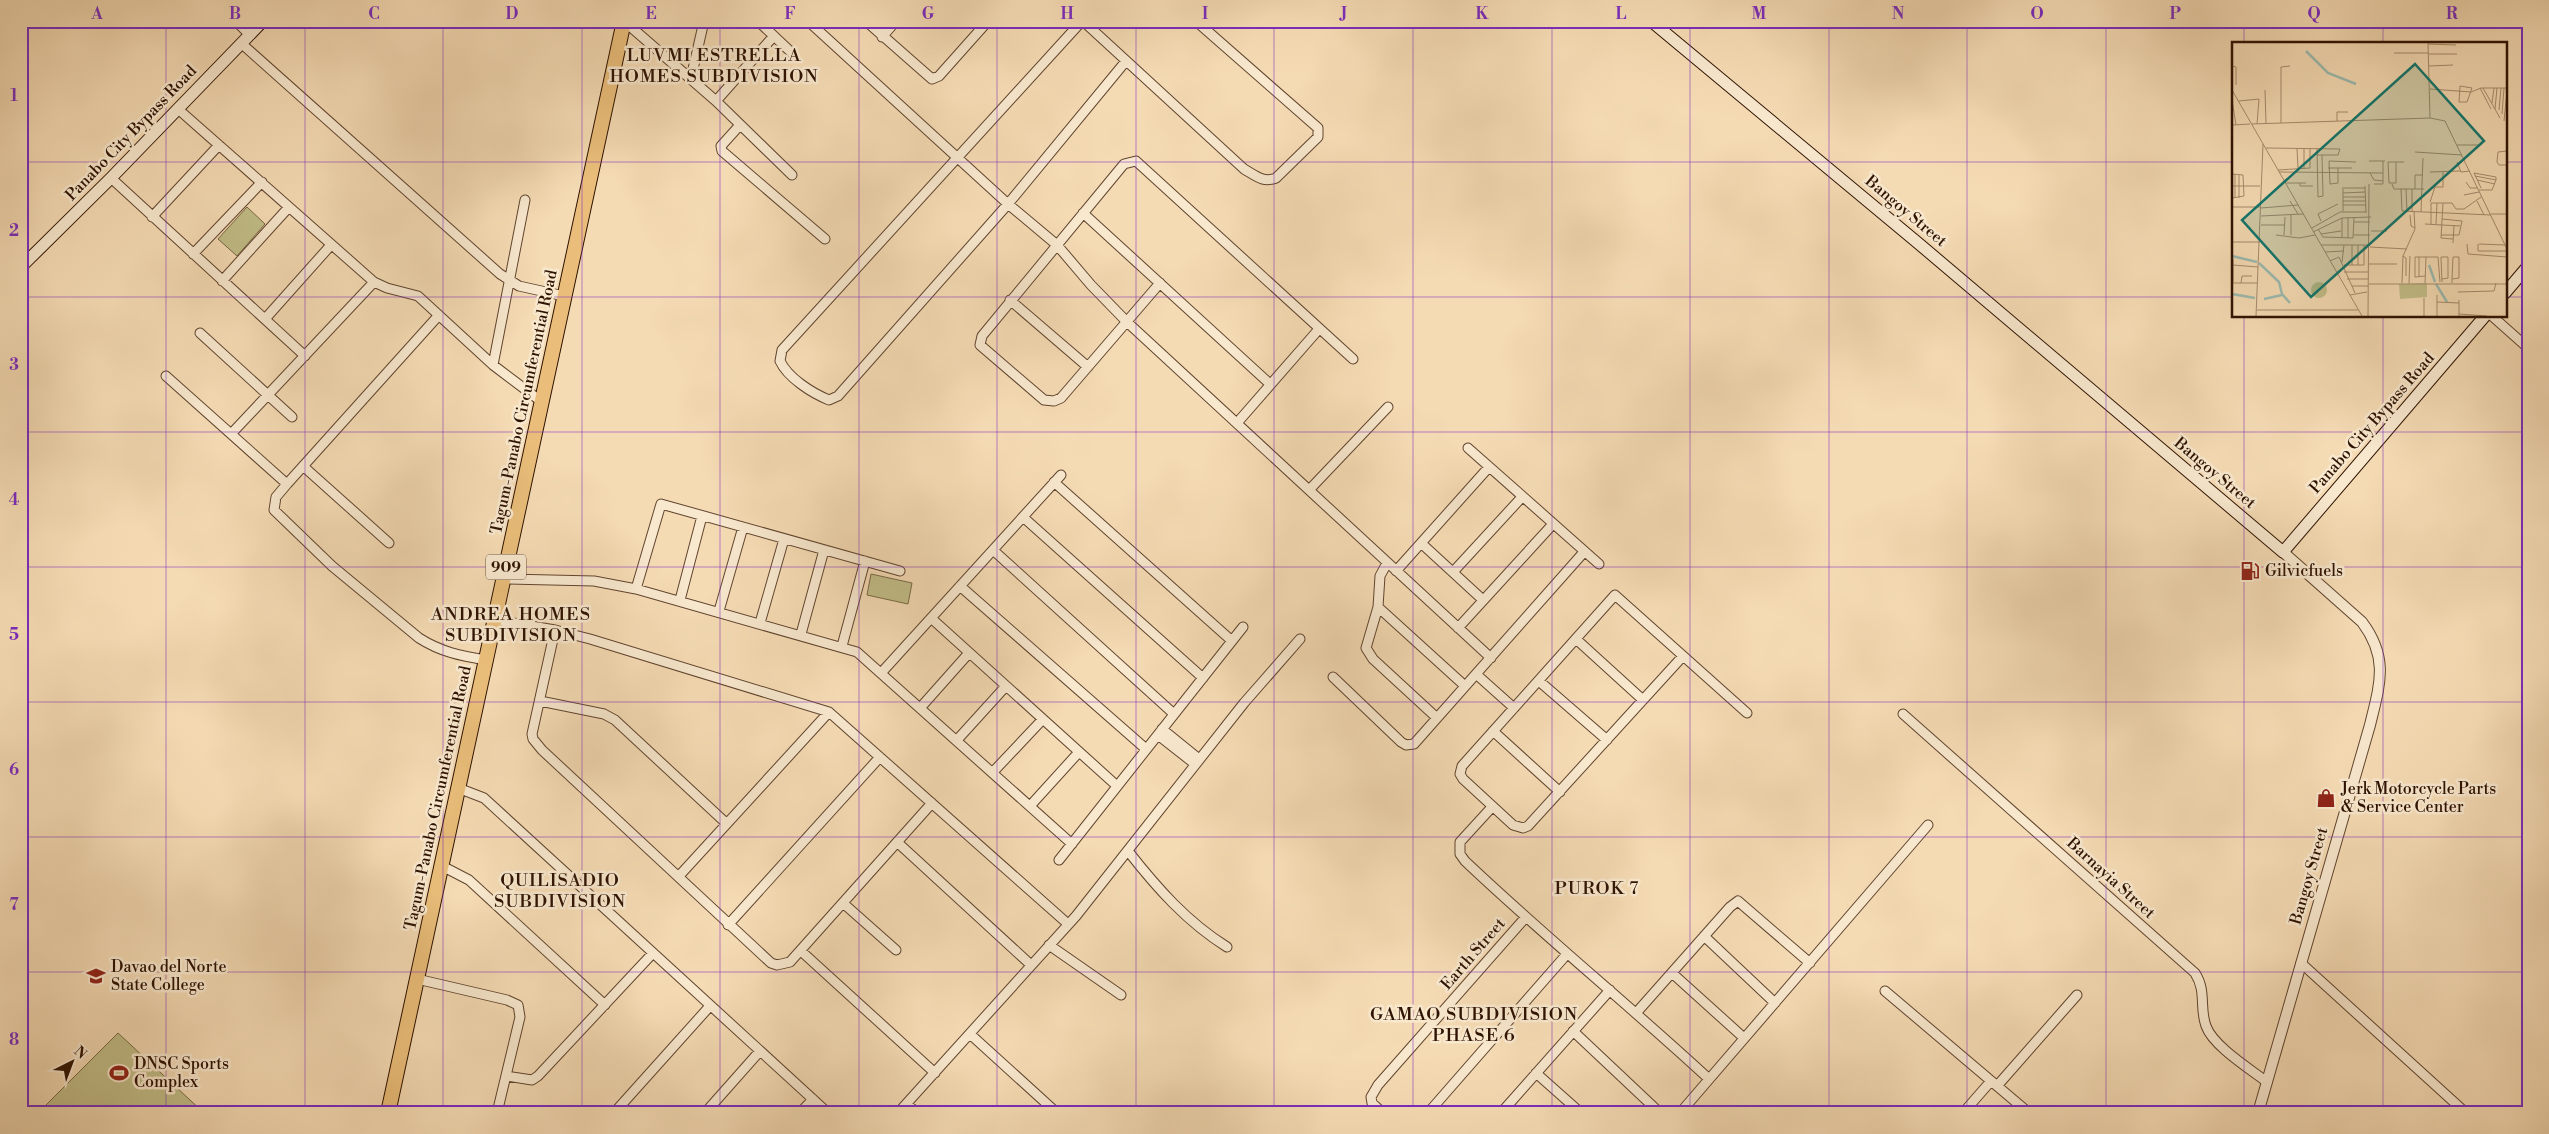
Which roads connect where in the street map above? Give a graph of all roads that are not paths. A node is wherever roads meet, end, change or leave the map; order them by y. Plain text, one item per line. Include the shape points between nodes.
1 (236, 21) edge
2 (263, 21) edge
3 (624, 21) edge
4 (704, 21) edge
5 (758, 21) edge
6 (808, 21) edge
7 (866, 21) edge
8 (896, 21) edge
9 (988, 21) edge
10 (1082, 21) edge
11 (1196, 21) edge
12 (1651, 21) edge
13 (250, 35) junction
14 (882, 36) junction
15 (773, 37) junction
16 (242, 44) junction
17 (793, 54) dead end
18 (1126, 61) junction
19 (691, 78) junction
20 (716, 102) junction
21 (178, 109) junction
22 (740, 125) junction
23 (219, 145) junction
24 (957, 158) junction
25 (792, 174) dead end
26 (111, 178) junction
27 (262, 182) junction
28 (525, 200) dead end
29 (1008, 204) junction
30 (289, 207) junction
31 (1083, 213) junction
32 (152, 217) junction
33 (825, 239) dead end
34 (331, 244) junction
35 (1057, 245) junction
36 (193, 254) junction
37 (2528, 266) edge
38 (21, 267) edge
39 (222, 280) junction
40 (508, 280) junction
41 (374, 282) junction
42 (1160, 283) junction
43 (2506, 292) edge
44 (564, 296) junction
45 (1010, 300) junction
46 (439, 315) junction
47 (2484, 318) edge
48 (2494, 318) edge
49 (265, 319) junction
50 (1127, 322) junction
51 (1319, 329) junction
52 (200, 333) dead end
53 (2528, 348) edge
54 (304, 356) junction
55 (1353, 360) dead end
56 (493, 365) junction
57 (1088, 367) junction
58 (166, 376) dead end
59 (1270, 384) junction
60 (268, 395) junction
61 (542, 402) junction
62 (1388, 407) dead end
63 (292, 417) dead end
64 (1237, 422) junction
65 (232, 433) junction
66 (1468, 448) dead end
67 (303, 466) junction
68 (1489, 467) junction
69 (287, 484) junction
70 (1310, 489) junction
71 (1522, 496) junction
72 (702, 516) junction
73 (1022, 517) junction
74 (1553, 524) junction
75 (743, 528) junction
76 (784, 539) junction
77 (389, 543) dead end
78 (1421, 543) junction
79 (824, 550) junction
80 (993, 550) junction
81 (1584, 552) junction
82 (2283, 552) junction
83 (865, 562) junction
84 (1387, 563) junction
85 (1599, 564) dead end
86 (900, 571) dead end
87 (1396, 571) junction
88 (1453, 572) junction
89 (504, 579) junction
90 (960, 586) junction
91 (636, 589) junction
92 (680, 600) junction
93 (1483, 600) junction
94 (1378, 607) junction
95 (719, 611) junction
96 (931, 618) junction
97 (495, 620) junction
98 (760, 623) junction
99 (1243, 627) dead end
100 (1458, 628) junction
101 (555, 630) junction
102 (801, 634) junction
103 (1300, 639) dead end
104 (1576, 639) junction
105 (1232, 641) junction
106 (842, 646) junction
107 (969, 653) junction
108 (1683, 656) junction
109 (1491, 658) junction
110 (486, 660) junction
111 (882, 672) junction
112 (1476, 674) junction
113 (1333, 677) dead end
114 (1203, 678) junction
115 (1539, 680) junction
116 (1006, 686) junction
117 (1465, 686) junction
118 (540, 700) junction
119 (1643, 700) junction
120 (921, 707) junction
121 (1514, 708) junction
122 (829, 712) junction
123 (1747, 713) dead end
124 (1174, 714) junction
125 (1903, 714) dead end
126 (1437, 718) junction
127 (1043, 719) junction
128 (1493, 731) junction
129 (1160, 732) junction
130 (957, 740) junction
131 (1607, 740) junction
132 (1146, 750) junction
133 (1079, 752) junction
134 (880, 757) junction
135 (1197, 762) junction
136 (993, 772) junction
137 (1117, 786) junction
138 (458, 788) junction
139 (1560, 792) junction
140 (932, 803) junction
141 (1030, 806) junction
142 (1492, 808) junction
143 (726, 823) junction
144 (1928, 825) dead end
145 (897, 842) junction
146 (1072, 844) junction
147 (1128, 851) junction
148 (1059, 860) dead end
149 (442, 866) junction
150 (678, 876) junction
151 (843, 903) junction
152 (1525, 918) junction
153 (1068, 924) junction
154 (728, 925) junction
155 (1704, 936) junction
156 (1049, 945) junction
157 (1227, 947) dead end
158 (896, 950) dead end
159 (801, 951) junction
160 (653, 952) junction
161 (1567, 954) junction
162 (1810, 963) junction
163 (2301, 963) junction
164 (1031, 965) junction
165 (1672, 972) junction
166 (417, 979) junction
167 (1610, 990) junction
168 (1885, 991) dead end
169 (1121, 995) dead end
170 (2077, 995) dead end
171 (1775, 1002) junction
172 (605, 1005) junction
173 (710, 1006) junction
174 (1637, 1012) junction
175 (1573, 1031) junction
176 (970, 1034) junction
177 (1744, 1038) junction
178 (760, 1051) junction
179 (935, 1073) junction
180 (1536, 1073) junction
181 (506, 1076) junction
182 (1709, 1079) junction
183 (2267, 1082) junction
184 (1994, 1083) junction
185 (813, 1099) junction
186 (906, 1104) junction
187 (1503, 1112) edge
188 (388, 1113) edge
189 (496, 1113) edge
190 (614, 1113) edge
191 (704, 1113) edge
192 (800, 1113) edge
193 (828, 1113) edge
194 (898, 1113) edge
195 (917, 1113) edge
196 (1057, 1113) edge
197 (1383, 1113) edge
198 (1428, 1113) edge
199 (1580, 1113) edge
200 (1660, 1113) edge
201 (1680, 1113) edge
202 (1963, 1113) edge
203 (2028, 1113) edge
204 (2258, 1113) edge
205 (2466, 1113) edge

1 - 13 street
2 - 13 main road, Panabo City Bypass Road
3 - 19 street
3 - 44 main road, Tagum-Panabo Circumferential Road / 909
4 - 19 street
5 - 15 street
6 - 24 street
7 - 14 street
8 - 14 street
9 - 14 street via 932,79
10 - 18 street
10 - 24 street
11 - 18 street via 1318,128 1318,137 1276,178 1260,180 1244,169
12 - 82 main road, Bangoy Street via 1918,242
13 - 16 main road, Panabo City Bypass Road
15 - 17 street
15 - 20 street
16 - 21 main road, Panabo City Bypass Road
16 - 40 street
18 - 29 street
19 - 20 street
20 - 22 street
21 - 23 street
21 - 26 main road, Panabo City Bypass Road
22 - 25 street
22 - 33 street via 721,146 722,151
23 - 27 street
23 - 32 street
24 - 29 street
24 - 29 street via 782,350 780,361 783,367 821,397 829,400 838,396
26 - 32 street
26 - 38 main road, Panabo City Bypass Road
27 - 30 street
27 - 36 street
28 - 40 street
29 - 35 street
30 - 34 street
30 - 39 street
31 - 35 street
31 - 42 street
31 - 51 street via 1124,164 1136,161
32 - 36 street
34 - 41 street
34 - 49 street
35 - 45 street
35 - 50 street
36 - 39 street
37 - 43 main road
39 - 49 street
40 - 44 street via 519,286
40 - 56 street
41 - 46 street via 418,296
41 - 54 street
42 - 50 street
42 - 59 street
44 - 61 main road, Tagum-Panabo Circumferential Road / 909
45 - 57 street
45 - 57 street via 979,341 981,349 1050,402 1061,398
46 - 56 street
46 - 67 street
47 - 82 main road, Panabo City Bypass Road
48 - 53 street
49 - 54 street
50 - 57 street
50 - 64 street
51 - 55 street
51 - 59 street
52 - 60 street
54 - 60 street
56 - 61 street
58 - 65 street
59 - 64 street
60 - 63 street
60 - 65 street
61 - 89 main road, Tagum-Panabo Circumferential Road / 909
62 - 70 street
64 - 70 street
65 - 69 street
66 - 68 street
67 - 69 street
67 - 77 street
68 - 71 street
68 - 78 street
69 - 110 street via 276,497 274,510 332,566 434,648
70 - 84 street
71 - 74 street
71 - 88 street
72 - 75 street
72 - 91 street via 661,504
72 - 92 street
73 - 80 street
73 - 105 street via 1057,479
73 - 114 street
74 - 81 street
74 - 93 street
75 - 76 street
75 - 95 street
76 - 79 street
76 - 98 street
78 - 87 street
78 - 88 street
79 - 83 street
79 - 102 street
80 - 90 street
80 - 124 street
81 - 85 street
81 - 109 street
82 - 163 street, Bangoy Street via 2362,622 2377,648 2381,674 2370,724
83 - 86 street
83 - 106 street
84 - 87 street
84 - 94 street via 1378,582
87 - 100 street
88 - 93 street
89 - 91 street via 594,581
89 - 97 main road, Tagum-Panabo Circumferential Road / 909
90 - 96 street
90 - 132 street
91 - 92 street
92 - 95 street
93 - 100 street
94 - 117 street
94 - 126 street via 1366,642 1367,653
95 - 98 street
96 - 107 street
96 - 111 street
97 - 101 street
97 - 110 main road, Tagum-Panabo Circumferential Road / 909
98 - 102 street
99 - 105 street
100 - 109 street
101 - 118 street
101 - 122 street
102 - 106 street
103 - 135 street
104 - 108 street via 1615,595
104 - 115 street
104 - 119 street
105 - 114 street
106 - 111 street via 864,657
107 - 116 street
107 - 120 street
108 - 119 street
108 - 123 street
109 - 112 street
110 - 138 main road, Tagum-Panabo Circumferential Road / 909
111 - 120 street
112 - 117 street
112 - 121 street
113 - 126 street via 1406,745 1414,744
114 - 124 street
115 - 121 street
115 - 131 street
116 - 127 street
116 - 130 street
117 - 126 street
118 - 143 street via 604,714 615,720
118 - 150 street via 532,734 537,745
119 - 131 street
120 - 130 street
121 - 128 street
122 - 134 street
122 - 143 street
124 - 129 street
125 - 183 street, Barnayia Street via 2195,973 2203,995 2206,1028 2214,1039
127 - 133 street
127 - 136 street
128 - 139 street
128 - 142 street via 1462,766 1460,774
129 - 132 street
129 - 135 street
130 - 136 street
131 - 139 street
132 - 137 street
133 - 137 street
133 - 141 street
134 - 140 street
134 - 154 street
135 - 147 street
136 - 141 street
137 - 146 street
138 - 149 main road, Tagum-Panabo Circumferential Road / 909
138 - 160 street via 484,798
139 - 142 street via 1532,823 1523,828 1513,825
140 - 145 street
140 - 153 street
141 - 146 street
142 - 152 street via 1464,835 1460,854
143 - 150 street
144 - 162 street
145 - 151 street
145 - 164 street
146 - 148 street
147 - 153 street
147 - 157 street via 1180,911
149 - 166 main road, Tagum-Panabo Circumferential Road / 909
149 - 172 street via 469,880
150 - 154 street
151 - 158 street
151 - 159 street
152 - 161 street
152 - 197 street, Earth Street via 1378,1085 1371,1097 1372,1103
153 - 156 street
154 - 159 street via 777,965 790,962
155 - 162 street via 1730,907 1742,902
155 - 165 street
155 - 171 street
156 - 164 street
156 - 169 street
159 - 179 street
160 - 172 street
160 - 173 street
161 - 167 street
161 - 198 street
162 - 171 street
163 - 183 street, Bangoy Street
163 - 205 street
164 - 176 street
165 - 174 street
165 - 177 street
166 - 181 street via 508,1000 518,1006 520,1017
166 - 188 main road, Tagum-Panabo Circumferential Road / 909
167 - 174 street
167 - 175 street
168 - 184 street
170 - 184 street
171 - 177 street
172 - 181 street via 535,1078
173 - 178 street
173 - 190 street
174 - 182 street
175 - 180 street
175 - 200 street
176 - 179 street
176 - 196 street
177 - 182 street
178 - 185 street
178 - 191 street
179 - 186 street
180 - 187 street
180 - 199 street
181 - 189 street
182 - 201 street
183 - 204 street, Bangoy Street
184 - 202 street
184 - 203 street
185 - 192 street
185 - 193 street
186 - 194 street
186 - 195 street

